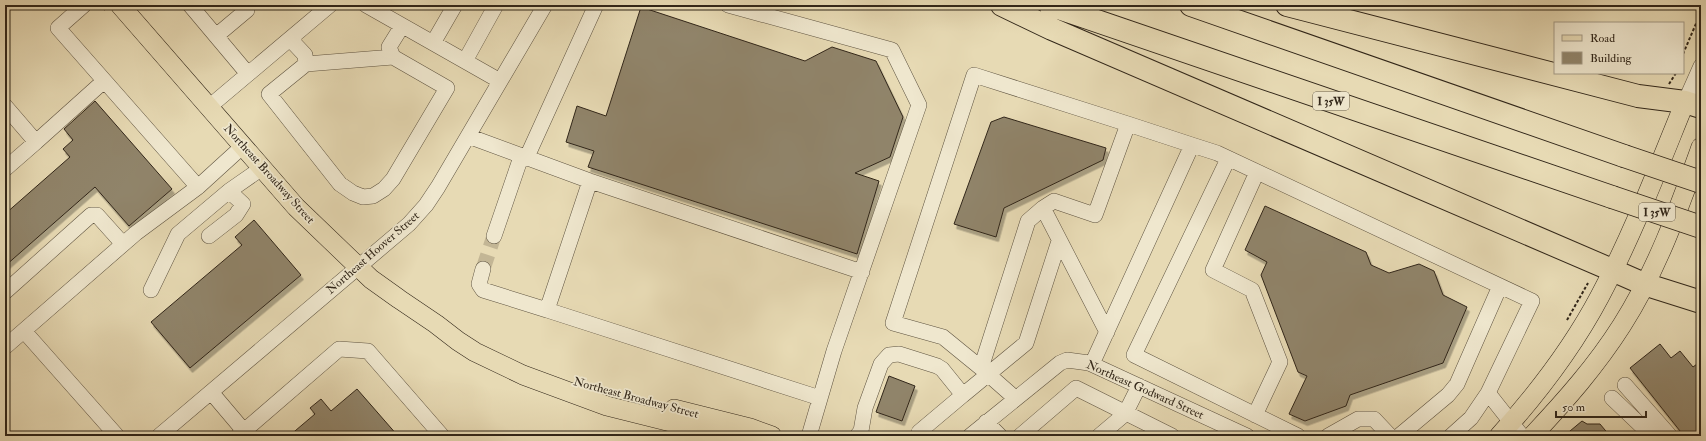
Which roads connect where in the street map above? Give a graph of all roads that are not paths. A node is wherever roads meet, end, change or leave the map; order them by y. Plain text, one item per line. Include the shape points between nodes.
1 (84, 5) edge
2 (120, 5) edge
3 (190, 5) edge
4 (330, 5) edge
5 (366, 5) edge
6 (455, 5) edge
7 (496, 5) edge
8 (545, 5) edge
9 (596, 5) edge
10 (728, 5) edge
11 (1002, 5) edge
12 (1050, 5) edge
13 (1191, 5) edge
14 (1287, 5) edge
15 (247, 10) dead end
16 (402, 26) junction
17 (216, 36) junction
18 (290, 39) junction
19 (433, 43) junction
20 (393, 57) junction
21 (465, 61) junction
22 (306, 64) junction
23 (1701, 66) edge
24 (248, 74) junction
25 (104, 81) junction
26 (500, 81) junction
27 (1693, 104) edge
28 (5, 106) edge
29 (209, 107) junction
30 (1128, 124) junction
31 (468, 136) junction
32 (36, 142) junction
33 (1192, 145) junction
34 (243, 146) junction
35 (1701, 147) edge
36 (524, 158) junction
37 (1228, 159) junction
38 (262, 168) junction
39 (5, 169) edge
40 (1257, 172) junction
41 (590, 181) junction
42 (1701, 182) edge
43 (198, 187) junction
44 (229, 191) junction
45 (1043, 208) junction
46 (1701, 227) edge
47 (209, 236) dead end
48 (494, 236) tunnel mouth
49 (1059, 241) junction
50 (124, 244) junction
51 (358, 267) junction
52 (483, 268) tunnel mouth
53 (1612, 270) junction
54 (862, 272) junction
55 (1644, 284) junction
56 (1500, 286) junction
57 (151, 290) dead end
58 (5, 292) edge
59 (1701, 302) edge
60 (547, 310) junction
61 (436, 324) junction
62 (24, 331) junction
63 (1107, 332) junction
64 (5, 347) edge
65 (1092, 364) junction
66 (984, 371) junction
67 (1625, 385) dead end
68 (1139, 386) junction
69 (1196, 386) junction
70 (211, 392) junction
71 (1488, 393) junction
72 (964, 395) junction
73 (820, 398) junction
74 (1015, 398) junction
75 (1612, 398) dead end
76 (1188, 408) junction
77 (1125, 414) junction
78 (1255, 415) junction
79 (986, 422) junction
80 (1036, 431) edge
81 (919, 432) dead end
82 (1510, 432) edge
83 (241, 433) edge
84 (1107, 433) edge
85 (117, 436) edge
86 (159, 436) edge
87 (442, 436) edge
88 (727, 436) edge
89 (772, 436) edge
90 (809, 436) edge
91 (857, 436) edge
92 (970, 436) edge
93 (1000, 436) edge
94 (1020, 436) edge
95 (1172, 436) edge
96 (1247, 436) edge
97 (1298, 436) edge
98 (1328, 436) edge
99 (1390, 436) edge
100 (1399, 436) edge
101 (1451, 436) edge
102 (1532, 436) edge
103 (1652, 436) edge
104 (1670, 436) edge

1 - 25 street via 58,28
2 - 29 main road, Northeast Broadway Street
3 - 17 street
4 - 18 street
5 - 16 street
6 - 19 street
7 - 21 street
8 - 26 street, Northeast Hoover Street
9 - 36 street
10 - 54 street via 892,50 919,106
11 - 53 highway
12 - 46 highway, I 35W, bridge
13 - 42 highway, bridge
14 - 27 highway via 1638,96
15 - 17 street
16 - 19 street
16 - 20 street via 389,47
17 - 24 street
18 - 22 street via 305,55
18 - 24 street
19 - 21 street
20 - 22 street
20 - 22 street via 447,88 393,179 380,193 363,197 340,184 269,94
21 - 26 street
23 - 27 street
24 - 29 street
25 - 32 street
25 - 43 street
26 - 31 street, Northeast Hoover Street
27 - 53 main road
28 - 32 street
29 - 34 main road, Northeast Broadway Street
30 - 33 street
30 - 45 street via 1095,215 1054,201
30 - 66 street via 974,75 893,323 943,337
31 - 36 street
31 - 51 street, Northeast Hoover Street via 422,209 409,224
32 - 39 street
33 - 37 street
33 - 63 street
34 - 38 main road, Northeast Broadway Street
34 - 43 street
35 - 55 main road via 1670,232
36 - 41 street
36 - 48 street
37 - 40 street
37 - 69 street via 1134,355
38 - 44 street
38 - 51 main road, Northeast Broadway Street via 296,207
40 - 56 street
40 - 78 street via 1213,270 1252,290 1280,362
41 - 54 street
41 - 60 street
43 - 50 street
44 - 47 street via 243,204 236,215
44 - 57 street via 178,234
45 - 49 street
45 - 66 street via 1028,220
49 - 63 street
49 - 66 street via 1026,343
50 - 58 street via 97,215 91,215
50 - 62 street
51 - 61 main road, Northeast Broadway Street via 399,300
51 - 70 street, Northeast Hoover Street
52 - 60 street via 479,284 483,290
53 - 55 highway
53 - 82 main road via 1580,331
54 - 73 street
55 - 59 highway
55 - 102 main road via 1622,325 1596,363
56 - 71 street via 1532,301
56 - 100 street via 1457,384 1448,395
60 - 73 street
61 - 88 main road, Northeast Broadway Street via 475,352 523,375 582,398
61 - 89 main road, Northeast Broadway Street via 558,377 609,394 737,424
62 - 64 street
62 - 85 street
63 - 65 street
65 - 68 street, Northeast Godward Street
65 - 74 street, Northeast Godward Street via 1077,360 1060,363
66 - 72 street
66 - 74 street
67 - 104 street
68 - 76 street, Northeast Godward Street
68 - 77 street
69 - 76 street
69 - 78 street
70 - 83 street
70 - 86 street, Northeast Hoover Street
71 - 82 street
71 - 101 street via 1471,418
72 - 81 street
72 - 91 street via 937,366 899,354 889,356 881,364 865,408 861,431
73 - 90 street
74 - 79 street, Northeast Godward Street
75 - 103 street
76 - 96 street, Northeast Godward Street
77 - 80 street via 1076,388
77 - 84 street
77 - 95 street
78 - 97 street
79 - 92 street, Northeast Godward Street
79 - 93 street
80 - 94 street
83 - 87 street via 339,349 368,351
98 - 99 street via 1358,419 1374,419

